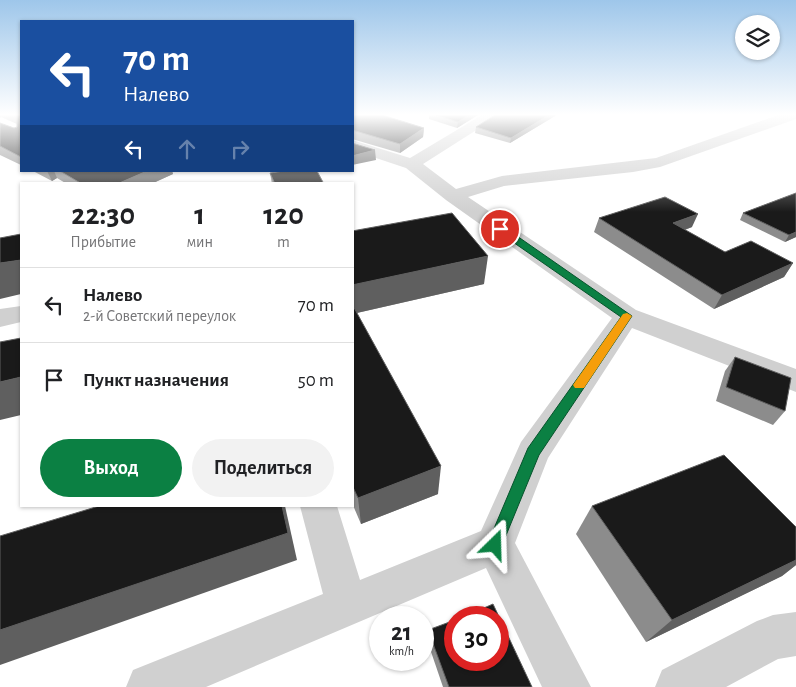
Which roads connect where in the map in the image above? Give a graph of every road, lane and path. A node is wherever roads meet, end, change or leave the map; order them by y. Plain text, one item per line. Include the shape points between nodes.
1 (359, 147) edge
2 (440, 147) edge
3 (704, 147) edge
4 (412, 164) junction
5 (453, 196) junction
6 (20, 314) edge
7 (627, 316) junction
8 (0, 318) edge
9 (796, 381) edge
10 (318, 507) edge
11 (495, 545) junction
12 (347, 605) junction
13 (796, 634) edge
14 (150, 687) edge
15 (567, 687) edge
16 (679, 687) edge

1 - 4 street
2 - 4 street
3 - 5 street via 660,162 502,181
4 - 5 street
5 - 7 street
6 - 8 street
7 - 9 street
7 - 11 street via 533,452
10 - 12 street
11 - 12 street
11 - 15 street
12 - 14 street
13 - 16 street via 773,637

